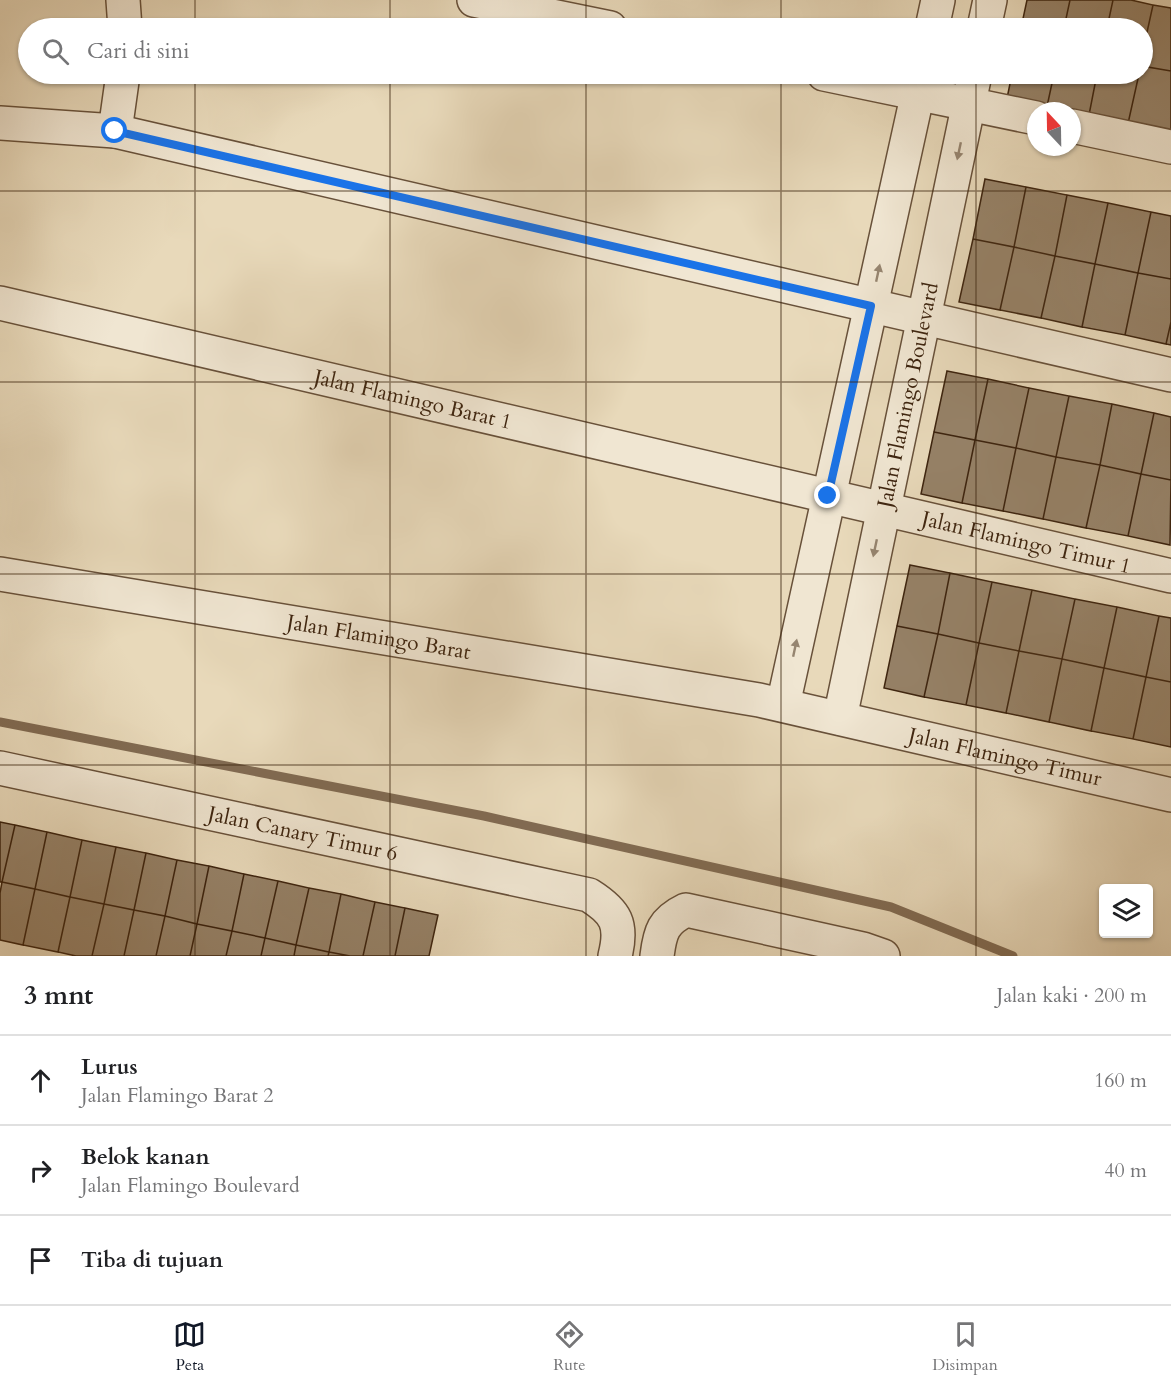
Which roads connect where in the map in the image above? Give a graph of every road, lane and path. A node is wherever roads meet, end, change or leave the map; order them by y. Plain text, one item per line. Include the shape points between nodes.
1 (123, 0) edge
2 (474, 0) edge
3 (938, 0) edge
4 (990, 0) edge
5 (124, 18) edge
6 (561, 18) edge
7 (934, 18) edge
8 (986, 18) edge
9 (122, 84) edge
10 (920, 84) edge
11 (929, 84) edge
12 (972, 89) edge
13 (1027, 114) edge
14 (0, 123) edge
15 (1081, 128) edge
16 (115, 131) junction
17 (1171, 147) edge
18 (0, 303) edge
19 (871, 306) junction
20 (924, 318) junction
21 (1171, 375) edge
22 (828, 496) junction
23 (883, 509) junction
24 (0, 574) edge
25 (1171, 576) edge
26 (771, 702) junction
27 (840, 718) junction
28 (0, 768) edge
29 (1171, 795) edge
30 (615, 956) edge
31 (657, 956) edge
32 (883, 956) edge

1 - 5 street
2 - 6 street
3 - 7 street
4 - 8 street
9 - 16 street
19 -> 10 street
11 - 12 street
12 - 13 street
12 -> 20 street, Jalan Flamingo Boulevard
14 - 16 street
15 - 17 street
16 - 19 street
18 - 22 street, Jalan Flamingo Barat 1
19 - 20 street
19 - 22 street
20 - 21 street
20 - 23 street, Jalan Flamingo Boulevard
22 - 23 street, Jalan Flamingo Barat 1
26 -> 22 street
23 - 25 street, Jalan Flamingo Timur 1
23 -> 27 street, Jalan Flamingo Boulevard
24 - 26 street, Jalan Flamingo Barat
26 - 27 street, Jalan Flamingo Barat
27 - 29 street, Jalan Flamingo Timur
28 - 30 street, Jalan Canary Timur 6 via 589,896 605,906 617,922
31 - 32 street via 660,934 672,917 686,910

